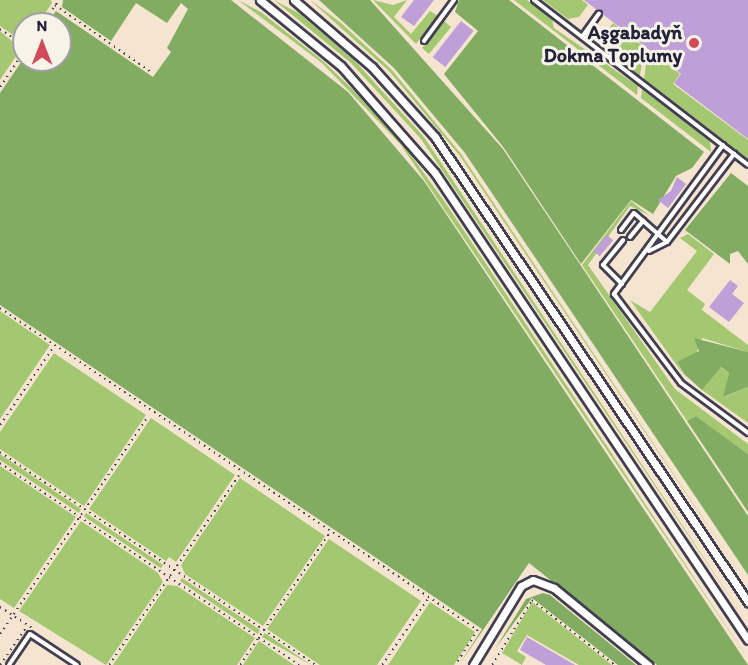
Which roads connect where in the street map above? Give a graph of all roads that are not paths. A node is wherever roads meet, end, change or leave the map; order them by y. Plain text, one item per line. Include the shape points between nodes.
1 (260, 0) edge
2 (294, 0) edge
3 (454, 0) edge
4 (534, 0) edge
5 (599, 14) dead end
6 (582, 37) junction
7 (424, 41) dead end
8 (723, 145) junction
9 (734, 154) junction
10 (748, 165) edge
11 (643, 221) junction
12 (621, 230) dead end
13 (656, 231) junction
14 (630, 237) dead end
15 (623, 240) dead end
16 (667, 242) junction
17 (649, 251) junction
18 (622, 284) junction
19 (748, 433) edge
20 (748, 602) edge
21 (748, 640) edge
22 (9, 665) edge
23 (77, 665) edge
24 (473, 665) edge
25 (648, 665) edge

1 - 21 street via 340,66 428,164
2 - 20 street via 372,67 435,138
3 - 7 lane
4 - 6 lane
5 - 6 lane
6 - 8 lane
8 - 9 lane
8 - 13 lane
9 - 10 lane
9 - 16 lane
11 - 12 lane via 634,214
11 - 13 lane
11 - 14 lane
13 - 16 lane
13 - 17 lane
15 - 18 lane via 603,265
16 - 17 lane
17 - 18 lane
18 - 19 lane via 614,294 681,383
22 - 23 lane via 30,634
24 - 25 street via 521,586 533,580 554,588

